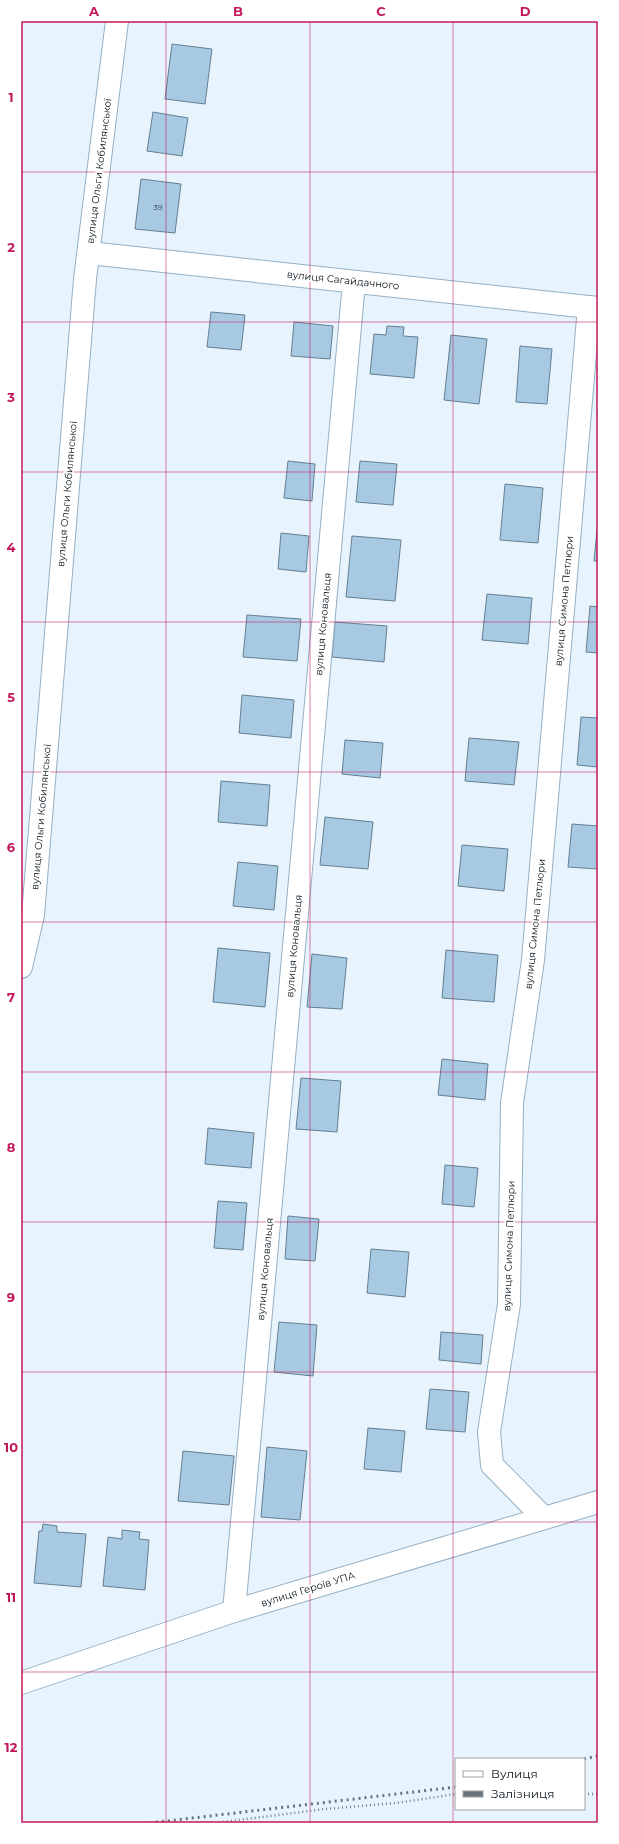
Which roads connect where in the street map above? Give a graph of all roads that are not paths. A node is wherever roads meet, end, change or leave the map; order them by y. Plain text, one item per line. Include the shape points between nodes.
1 (117, 21) edge
2 (89, 253) junction
3 (354, 282) junction
4 (593, 308) edge
5 (21, 967) edge
6 (598, 1502) edge
7 (544, 1518) junction
8 (234, 1611) junction
9 (21, 1683) edge

1 - 2 street, вулиця Ольги Кобилянської
2 - 3 street, вулиця Сагайдачного
2 - 5 street, вулиця Ольги Кобилянської via 33,915
3 - 4 street, вулиця Сагайдачного
3 - 8 street, вулиця Коновальця
4 - 7 street, вулиця Симона Петлюри via 533,960 512,1103 509,1304 489,1432 492,1465
6 - 7 street, вулиця Героїв УПА
7 - 8 street, вулиця Героїв УПА
8 - 9 street, вулиця Героїв УПА

